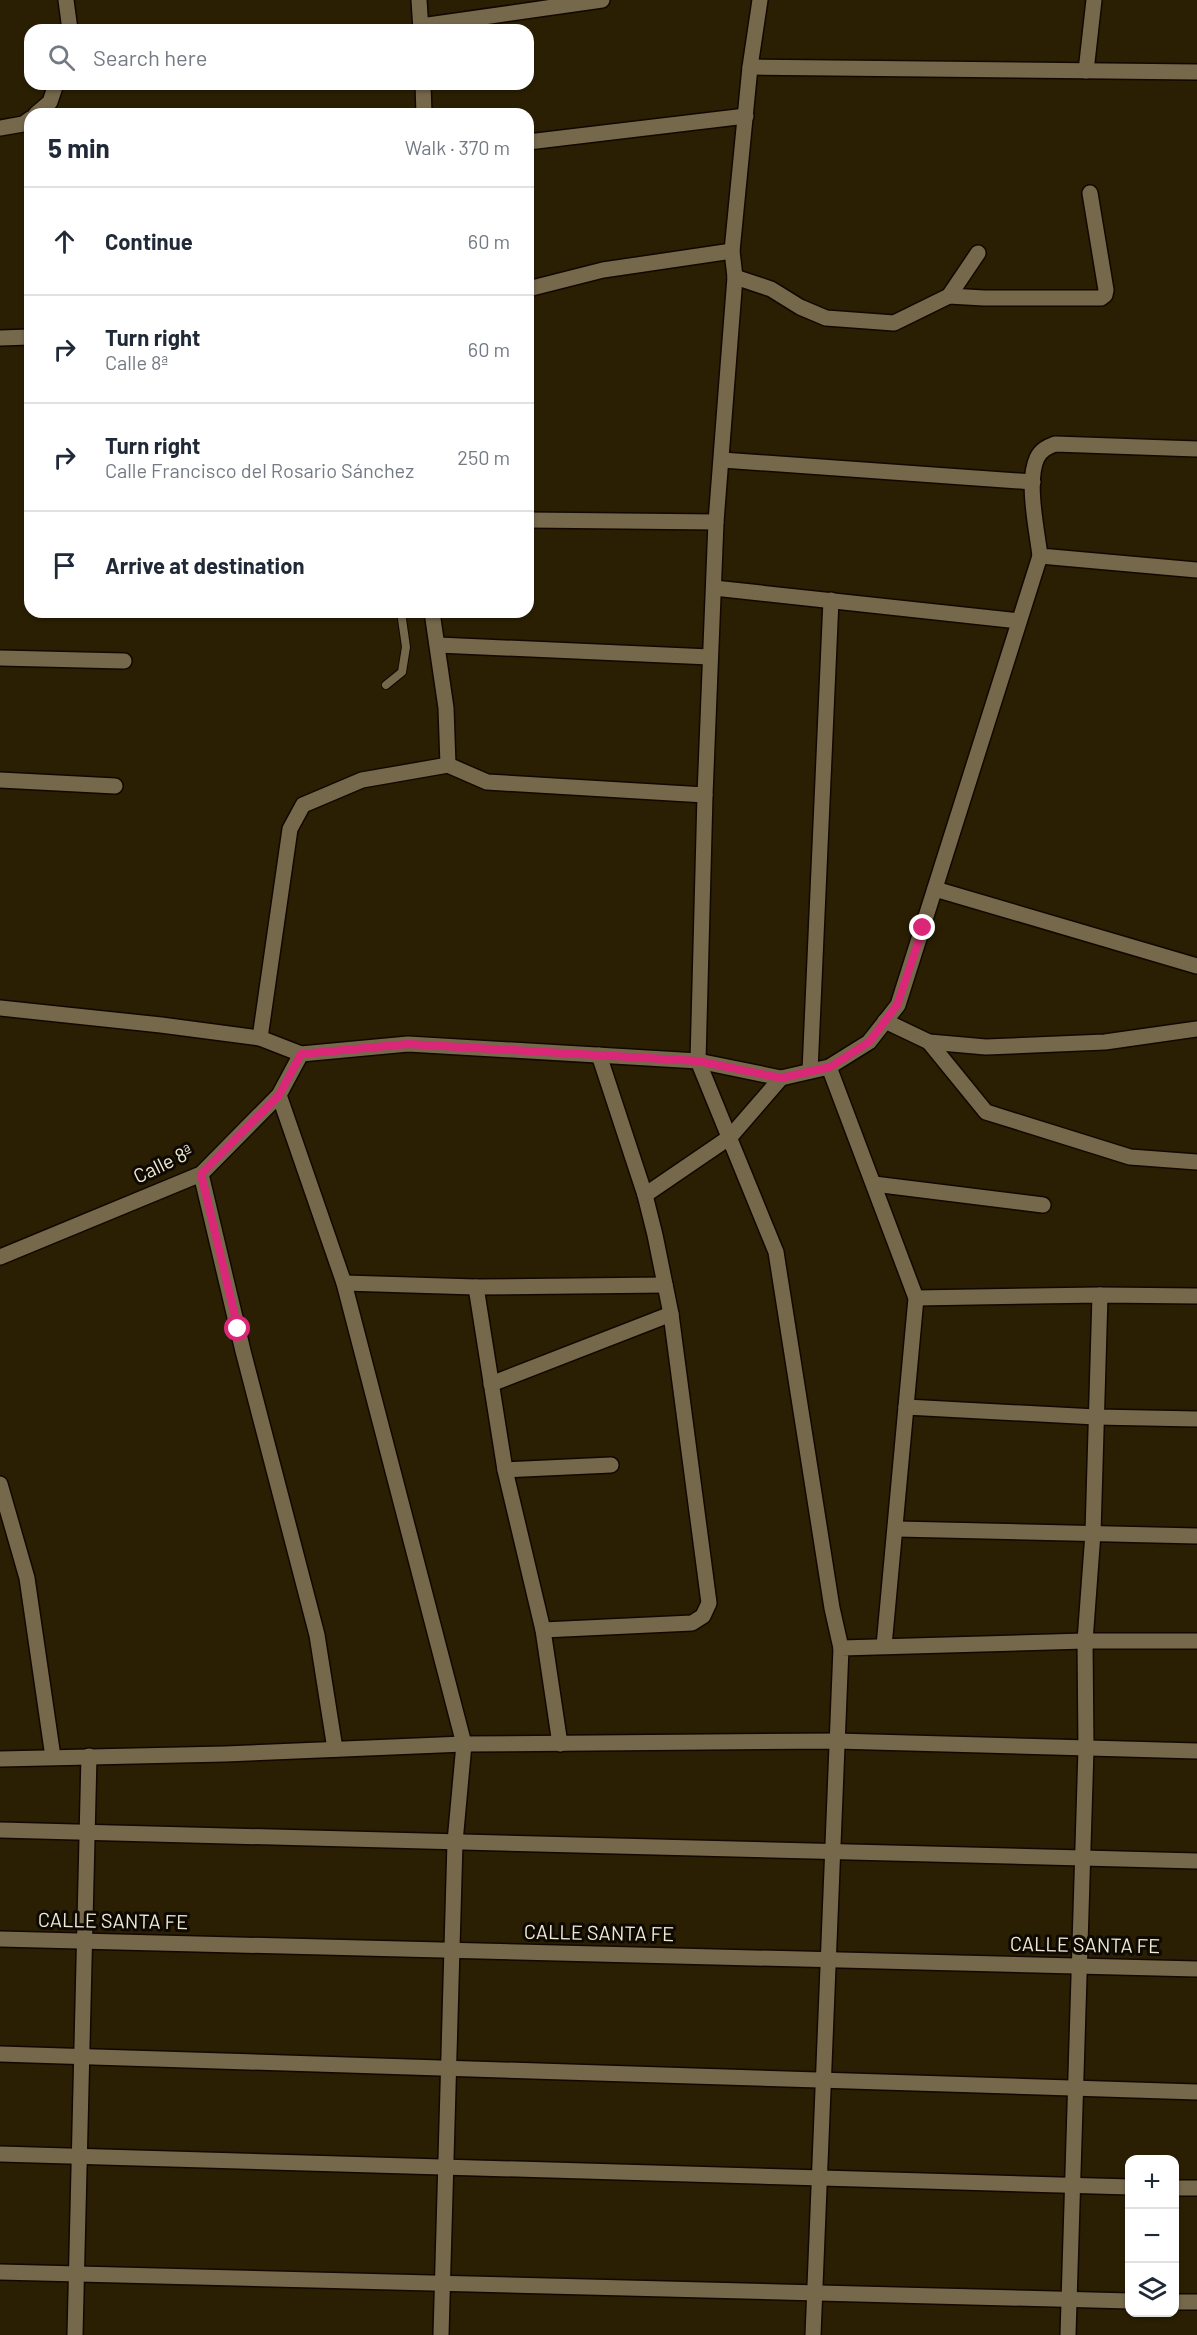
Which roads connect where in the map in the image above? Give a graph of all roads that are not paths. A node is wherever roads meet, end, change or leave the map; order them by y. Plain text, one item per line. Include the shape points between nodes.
1 (66, 0) edge
2 (419, 0) edge
3 (602, 0) edge
4 (760, 0) edge
5 (1094, 0) edge
6 (69, 24) edge
7 (421, 24) edge
8 (447, 24) edge
9 (750, 67) junction
10 (1086, 71) junction
11 (1197, 72) edge
12 (54, 90) edge
13 (423, 90) edge
14 (43, 108) edge
15 (424, 108) edge
16 (746, 116) junction
17 (24, 123) edge
18 (0, 128) edge
19 (534, 141) edge
20 (1090, 193) dead end
21 (732, 251) junction
22 (978, 253) dead end
23 (735, 277) junction
24 (534, 287) edge
25 (949, 296) junction
26 (24, 337) edge
27 (0, 338) edge
28 (1197, 449) edge
29 (722, 460) junction
30 (1033, 482) junction
31 (534, 520) edge
32 (716, 522) junction
33 (1040, 556) junction
34 (1197, 570) edge
35 (714, 588) junction
36 (831, 600) junction
37 (402, 618) edge
38 (433, 618) edge
39 (1019, 621) junction
40 (438, 645) junction
41 (710, 657) junction
42 (0, 658) edge
43 (124, 661) dead end
44 (386, 685) dead end
45 (448, 765) junction
46 (0, 780) edge
47 (115, 786) dead end
48 (705, 795) junction
49 (935, 889) junction
50 (1197, 966) edge
51 (0, 1008) edge
52 (885, 1021) junction
53 (1197, 1029) edge
54 (261, 1038) junction
55 (929, 1042) junction
56 (301, 1054) junction
57 (599, 1055) junction
58 (698, 1061) junction
59 (830, 1067) junction
60 (810, 1071) junction
61 (781, 1078) junction
62 (279, 1095) junction
63 (730, 1137) junction
64 (1197, 1162) edge
65 (201, 1174) junction
66 (874, 1184) junction
67 (645, 1195) junction
68 (1043, 1205) dead end
69 (0, 1257) edge
70 (344, 1284) junction
71 (665, 1285) junction
72 (476, 1287) junction
73 (1100, 1295) junction
74 (1197, 1296) edge
75 (916, 1298) junction
76 (671, 1314) junction
77 (492, 1384) junction
78 (906, 1407) junction
79 (1096, 1417) junction
80 (1197, 1419) edge
81 (611, 1465) dead end
82 (505, 1470) junction
83 (0, 1485) edge
84 (897, 1529) junction
85 (1092, 1533) junction
86 (1197, 1536) edge
87 (543, 1630) junction
88 (1085, 1641) junction
89 (1197, 1641) edge
90 (884, 1646) junction
91 (841, 1648) junction
92 (836, 1741) junction
93 (464, 1744) junction
94 (560, 1744) junction
95 (335, 1749) junction
96 (1086, 1749) junction
97 (1197, 1751) edge
98 (89, 1756) junction
99 (0, 1758) edge
100 (53, 1758) junction
101 (0, 1830) edge
102 (87, 1832) junction
103 (456, 1842) junction
104 (831, 1852) junction
105 (1083, 1858) junction
106 (1197, 1861) edge
107 (0, 1939) edge
108 (84, 1941) junction
109 (452, 1950) junction
110 (827, 1960) junction
111 (1080, 1966) junction
112 (1197, 1969) edge
113 (0, 2054) edge
114 (81, 2057) junction
115 (449, 2068) junction
116 (823, 2080) junction
117 (1076, 2088) junction
118 (1197, 2092) edge
119 (0, 2154) edge
120 (79, 2156) junction
121 (446, 2167) junction
122 (819, 2178) junction
123 (1073, 2185) junction
124 (1125, 2187) edge
125 (1179, 2188) edge
126 (1197, 2188) edge
127 (0, 2272) edge
128 (76, 2273) junction
129 (442, 2284) junction
130 (814, 2293) junction
131 (1070, 2299) junction
132 (1125, 2301) edge
133 (1179, 2302) edge
134 (1197, 2302) edge
135 (75, 2335) edge
136 (441, 2335) edge
137 (813, 2335) edge
138 (1068, 2335) edge

1 - 6 street
2 - 7 street
3 - 8 street
4 - 9 street
5 - 10 street
9 - 10 street
9 - 16 street
10 - 11 street
12 - 14 street
13 - 15 street
16 - 19 street
16 - 21 street
17 - 18 street
20 - 25 street via 1106,290 1101,298
21 - 23 street
21 - 24 street via 603,270
22 - 25 street
23 - 25 street via 771,289 826,318 894,322
23 - 29 street
26 - 27 street
28 - 30 street via 1055,444 1044,449 1037,459
29 - 30 street
29 - 32 street
30 - 33 street
31 - 32 street
32 - 35 street
33 - 34 street
33 - 39 street
35 - 36 street
35 - 41 street
36 - 39 street
36 - 60 street
37 - 44 lane via 406,647 402,672
38 - 40 street
39 - 49 street
40 - 41 street
40 - 45 street
41 - 48 street
42 - 43 street
45 - 48 street via 487,782
45 - 54 street via 362,780 303,805 290,828
46 - 47 street
48 - 58 street
49 - 50 street
49 - 52 street via 897,1005
51 - 54 street
52 - 55 street
52 - 59 street via 869,1042
53 - 55 street via 1105,1042 986,1047
54 - 56 street
55 - 64 street via 986,1112 1130,1157
56 - 57 street via 408,1044
56 - 62 street, Calle 8ª
57 - 58 street
57 - 67 street
58 - 61 street
58 - 63 street
59 - 60 street
59 - 66 street
60 - 61 street
61 - 63 street
62 - 65 street, Calle 8ª
62 - 70 street
63 - 67 street
63 - 91 street via 776,1252
65 - 69 street, Calle 8ª
65 - 95 street via 317,1635
66 - 68 street
66 - 75 street
67 - 71 street
70 - 72 street
70 - 93 street
71 - 72 street
71 - 76 street
72 - 77 street
73 - 74 street
73 - 75 street
73 - 79 street
75 - 78 street
76 - 77 street
76 - 87 street via 709,1603 703,1616 692,1623
77 - 82 street
78 - 79 street
78 - 84 street
79 - 80 street
79 - 85 street
81 - 82 street
82 - 87 street
83 - 100 street via 27,1578
84 - 85 street
84 - 90 street
85 - 86 street
85 - 88 street
87 - 94 street
88 - 89 street
88 - 90 street
88 - 96 street
90 - 91 street
91 - 92 street
92 - 94 street
92 - 96 street
92 - 104 street
93 - 94 street
93 - 95 street
93 - 103 street
95 - 98 street
96 - 97 street
96 - 105 street
98 - 100 street
98 - 102 street
99 - 100 street
101 - 102 street
102 - 103 street
102 - 108 street
103 - 104 street
103 - 109 street
104 - 105 street
104 - 110 street
105 - 106 street
105 - 111 street
107 - 108 street, CALLE SANTA FE
108 - 109 street, CALLE SANTA FE
108 - 114 street
109 - 110 street, CALLE SANTA FE
109 - 115 street
110 - 111 street, CALLE SANTA FE
110 - 116 street
111 - 112 street, CALLE SANTA FE
111 - 117 street
113 - 114 street
114 - 115 street
114 - 120 street
115 - 116 street
115 - 121 street
116 - 117 street
116 - 122 street
117 - 118 street
117 - 123 street
119 - 120 street
120 - 121 street
120 - 128 street
121 - 122 street
121 - 129 street
122 - 123 street
122 - 130 street
123 - 124 street
123 - 131 street
125 - 126 street
127 - 128 street
128 - 129 street
128 - 135 street
129 - 130 street
129 - 136 street
130 - 131 street
130 - 137 street
131 - 132 street
131 - 138 street
133 - 134 street

